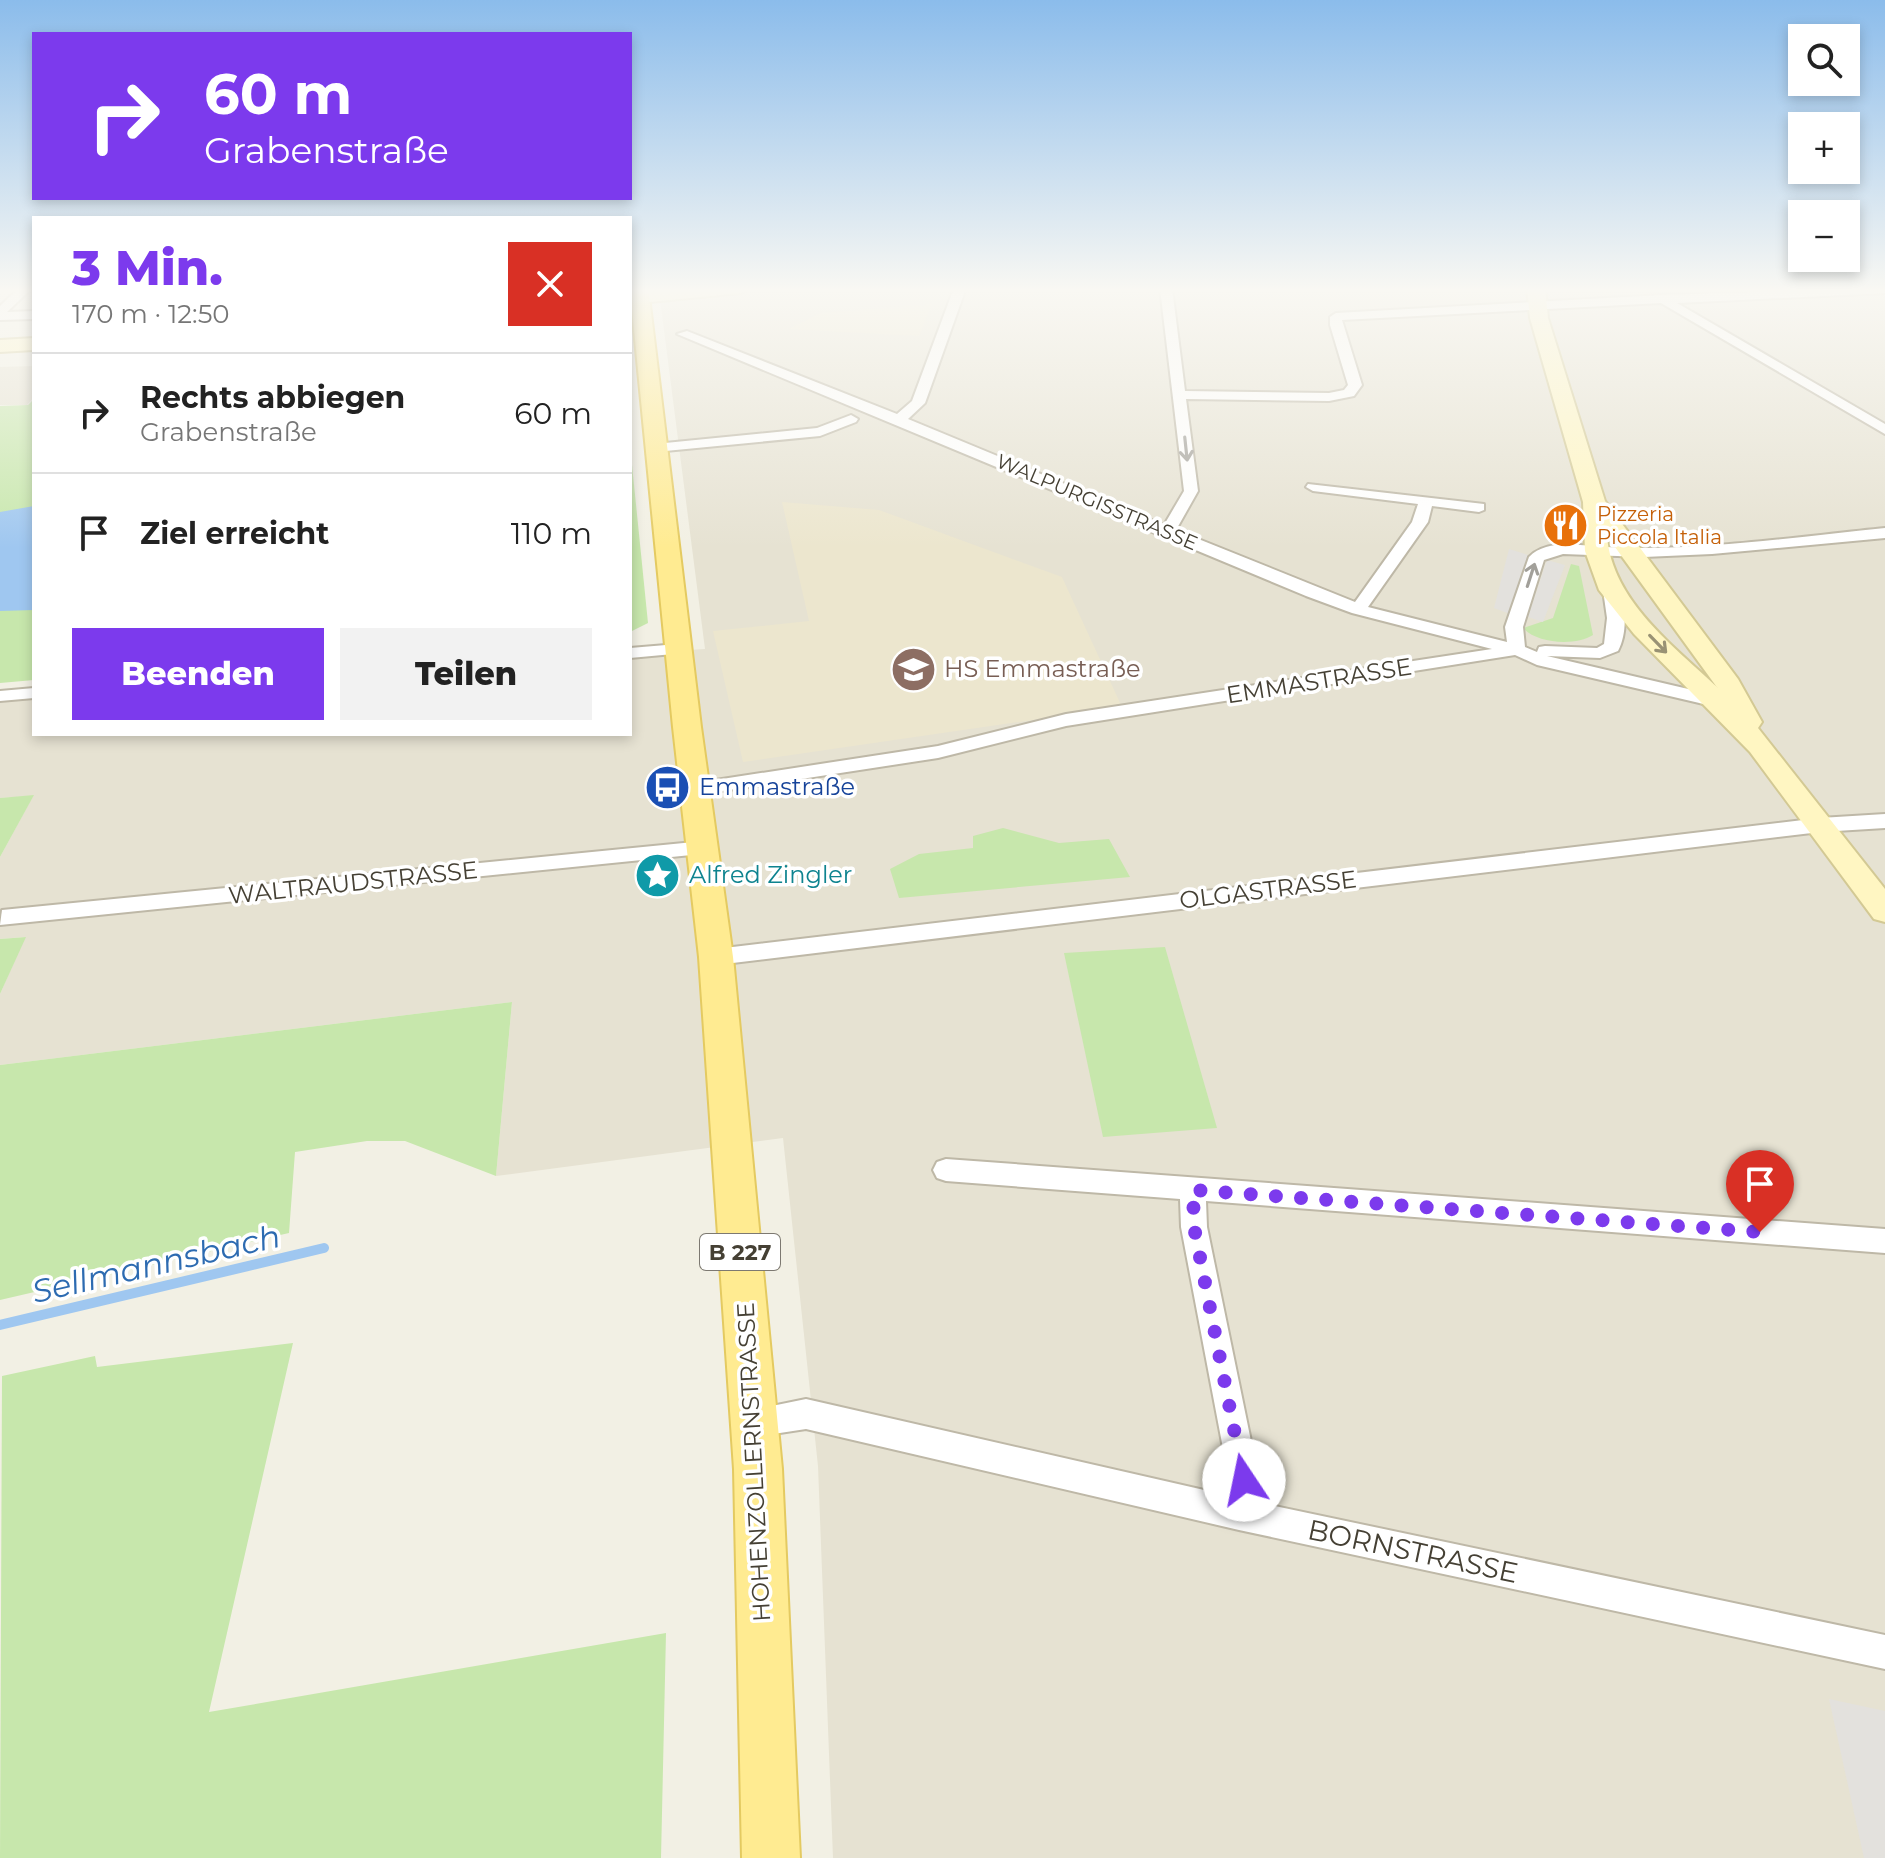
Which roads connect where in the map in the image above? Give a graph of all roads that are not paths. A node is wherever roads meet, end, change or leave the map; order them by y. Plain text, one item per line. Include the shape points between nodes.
1 (647, 375) edge
2 (785, 375) edge
3 (928, 375) edge
4 (1177, 375) edge
5 (1352, 375) edge
6 (1556, 375) edge
7 (1791, 375) edge
8 (1180, 395) junction
9 (851, 419) dead end
10 (899, 420) junction
11 (1885, 430) edge
12 (655, 448) junction
13 (1313, 487) dead end
14 (1426, 501) junction
15 (1594, 502) junction
16 (1479, 507) dead end
17 (1168, 531) junction
18 (1885, 533) edge
19 (1597, 551) junction
20 (1631, 552) junction
21 (1611, 590) junction
22 (1358, 609) junction
23 (678, 649) junction
24 (1517, 650) junction
25 (1544, 651) junction
26 (632, 653) edge
27 (1696, 683) junction
28 (32, 693) edge
29 (0, 696) edge
30 (1728, 697) junction
31 (696, 789) junction
32 (1885, 821) edge
33 (1820, 825) junction
34 (704, 848) junction
35 (1885, 911) edge
36 (2, 918) edge
37 (716, 957) junction
38 (946, 1170) dead end
39 (1193, 1190) junction
40 (1885, 1241) edge
41 (754, 1422) junction
42 (1239, 1514) junction
43 (1885, 1652) edge
44 (771, 1858) edge

1 - 12 main road, HOHENZOLLERNSTRASSE / B 227
2 - 10 street, WALPURGISSTRASSE
3 - 10 street via 918,403
4 - 8 street
5 - 8 street via 1355,385 1349,393 1329,397
6 - 15 main road
7 - 11 street
8 -> 17 street via 1191,491
9 - 12 street via 811,433
10 - 17 street, WALPURGISSTRASSE
12 - 23 main road, HOHENZOLLERNSTRASSE / B 227
13 - 14 street
14 - 16 street
14 - 22 street via 1420,522
15 - 19 main road
15 - 20 main road
17 - 22 street, WALPURGISSTRASSE
18 - 20 street
19 - 20 street
19 - 21 main road
24 -> 19 street via 1514,627 1537,557 1563,549
20 - 30 main road
21 - 25 street via 1617,616 1612,647 1600,653
21 -> 27 main road
22 - 24 street, WALPURGISSTRASSE
23 - 26 street
23 - 31 main road, HOHENZOLLERNSTRASSE / B 227
24 - 25 street, WALPURGISSTRASSE
24 - 30 street, WALPURGISSTRASSE via 1543,661
24 - 31 street, EMMASTRASSE via 1066,720 938,752
25 - 27 street, WALPURGISSTRASSE
27 - 30 main road
28 - 29 street
30 - 33 main road
31 - 34 main road, HOHENZOLLERNSTRASSE / B 227
32 - 33 street, OLGASTRASSE
33 - 35 main road
33 - 37 street, OLGASTRASSE
34 - 36 street, WALTRAUDSTRASSE
34 - 37 main road, HOHENZOLLERNSTRASSE / B 227
37 - 41 main road, HOHENZOLLERNSTRASSE / B 227
38 - 39 street
39 - 40 street
39 - 42 street via 1194,1227 1244,1480
41 - 42 street, BORNSTRASSE via 806,1414
41 - 44 main road, HOHENZOLLERNSTRASSE / B 227
42 - 43 street, BORNSTRASSE

